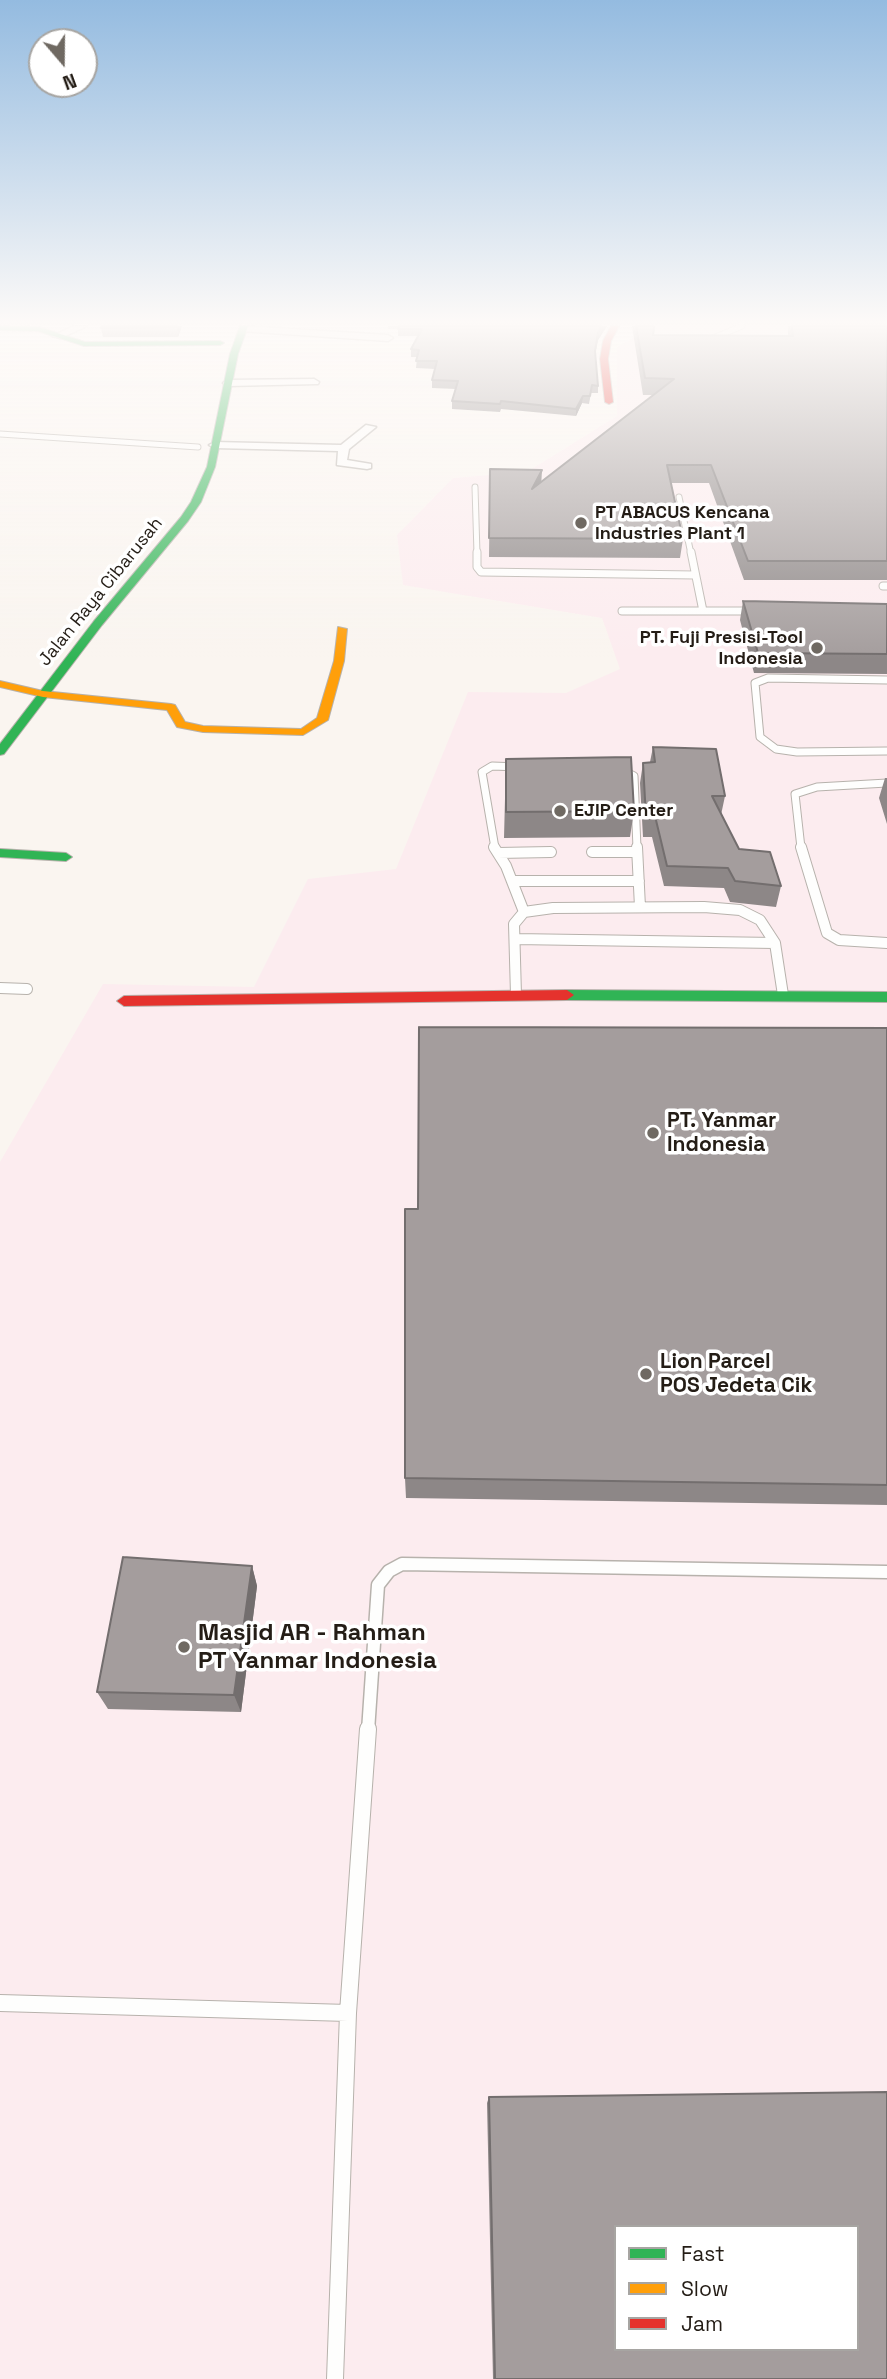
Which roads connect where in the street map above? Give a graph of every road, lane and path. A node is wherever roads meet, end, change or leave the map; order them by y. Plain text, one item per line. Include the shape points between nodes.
1 (46, 437) edge
2 (199, 437) edge
3 (217, 437) edge
4 (358, 437) edge
5 (215, 445) junction
6 (198, 447) junction
7 (344, 448) junction
8 (367, 466) dead end
9 (192, 467) dead end
10 (475, 487) dead end
11 (679, 497) dead end
12 (172, 509) dead end
13 (695, 575) junction
14 (622, 611) dead end
15 (703, 611) junction
16 (769, 611) edge
17 (85, 614) dead end
18 (342, 629) dead end
19 (887, 680) edge
20 (0, 684) edge
21 (25, 684) junction
22 (43, 694) junction
23 (9, 704) dead end
24 (887, 751) edge
25 (0, 752) edge
26 (531, 767) edge
27 (608, 769) edge
28 (887, 783) edge
29 (551, 852) dead end
30 (593, 852) dead end
31 (637, 852) junction
32 (0, 853) edge
33 (498, 853) junction
34 (66, 857) dead end
35 (512, 881) junction
36 (639, 881) junction
37 (640, 907) junction
38 (524, 912) junction
39 (515, 939) junction
40 (775, 943) junction
41 (887, 943) edge
42 (0, 988) edge
43 (27, 989) dead end
44 (516, 995) junction
45 (783, 995) junction
46 (887, 996) edge
47 (124, 1000) dead end
48 (887, 1572) edge
49 (0, 2003) edge
50 (348, 2013) junction
51 (335, 2379) edge

1 - 6 lane
2 - 6 street
3 - 5 street, Jalan Raya Cibarusah
4 - 7 street
5 - 7 street
5 - 22 street, Jalan Raya Cibarusah via 208,477 186,519
6 - 9 street
7 - 8 street via 341,463
10 - 13 lane via 477,567 481,572
11 - 13 lane
12 - 17 street, Jalan Raya Cibarusah
13 - 15 lane
14 - 15 lane
15 - 16 lane
18 - 22 street via 339,661 322,720 303,732 203,729 181,725 171,707
19 - 24 lane via 768,678 755,683 760,737 776,749
20 - 21 street
21 - 22 street
21 - 23 street
22 - 25 street, Jalan Raya Cibarusah
26 - 33 lane via 492,766 482,772 490,833
27 - 31 lane via 634,776
28 - 41 lane via 817,787 795,794 801,847 827,933 839,940
29 - 33 lane
30 - 31 lane
31 - 36 lane
32 - 34 street
33 - 35 lane
35 - 36 lane
35 - 38 lane
36 - 37 lane
37 - 38 lane
37 - 40 lane via 740,910 760,920
38 - 39 lane via 514,924
39 - 40 lane
39 - 44 lane
40 - 45 lane
42 - 43 lane
44 - 45 street
44 - 47 street
45 - 46 street
48 - 50 lane via 402,1564 389,1571 378,1585
49 - 50 lane
50 - 51 lane

